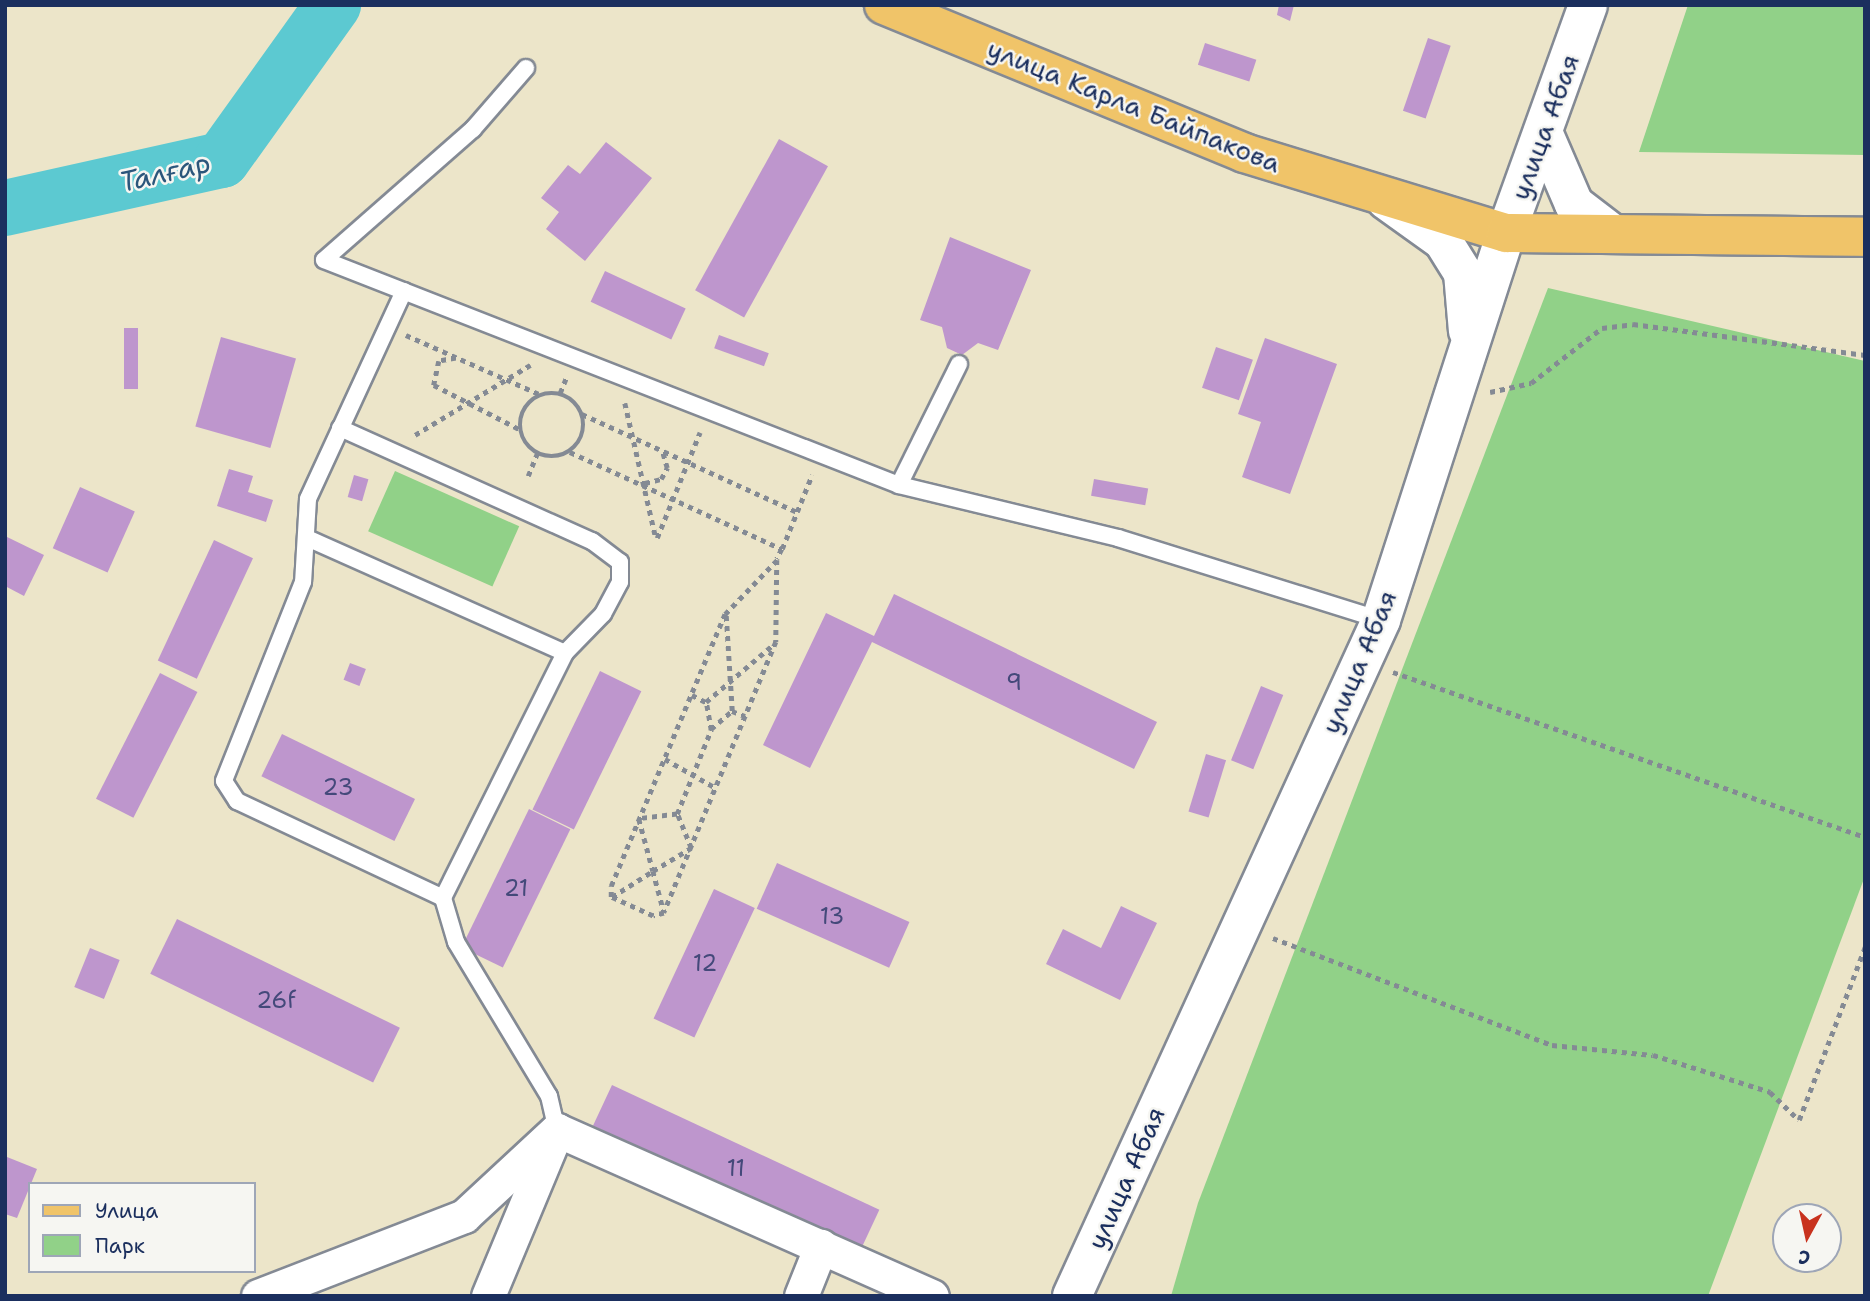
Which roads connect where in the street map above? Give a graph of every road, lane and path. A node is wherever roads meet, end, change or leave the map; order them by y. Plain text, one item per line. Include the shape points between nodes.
1 (884, 5) edge
2 (1588, 5) edge
3 (526, 68) dead end
4 (1543, 132) junction
5 (1386, 200) junction
6 (1506, 233) junction
7 (1613, 234) junction
8 (1865, 237) edge
9 (404, 291) junction
10 (388, 327) junction
11 (1469, 346) junction
12 (555, 350) junction
13 (1865, 355) edge
14 (457, 358) junction
15 (959, 364) dead end
16 (619, 375) junction
17 (505, 380) junction
18 (540, 395) junction
19 (1451, 401) junction
20 (468, 402) junction
21 (709, 410) junction
22 (582, 414) junction
23 (341, 428) junction
24 (519, 429) junction
25 (414, 436) dead end
26 (633, 438) junction
27 (661, 450) junction
28 (570, 452) junction
29 (537, 454) junction
30 (820, 454) junction
31 (688, 463) junction
32 (528, 476) dead end
33 (644, 483) junction
34 (899, 485) junction
35 (673, 497) junction
36 (797, 512) junction
37 (307, 538) junction
38 (782, 549) junction
39 (777, 560) junction
40 (726, 614) junction
41 (1381, 620) junction
42 (776, 642) junction
43 (565, 653) junction
44 (1362, 661) junction
45 (730, 681) junction
46 (692, 695) junction
47 (706, 702) junction
48 (732, 711) junction
49 (746, 716) junction
50 (711, 730) junction
51 (665, 759) junction
52 (693, 775) junction
53 (716, 788) junction
54 (677, 814) junction
55 (639, 819) junction
56 (1865, 837) edge
57 (691, 848) junction
58 (653, 871) junction
59 (611, 897) junction
60 (443, 898) junction
61 (664, 912) junction
62 (1241, 925) junction
63 (1865, 947) edge
64 (557, 1130) junction
65 (821, 1246) junction
66 (258, 1296) edge
67 (488, 1296) edge
68 (801, 1296) edge
69 (932, 1296) edge
70 (1072, 1296) edge

1 - 5 main road, улица Карла Байпакова via 1244,153
2 - 4 street, улица Абая
3 - 9 lane via 473,129 324,260
4 - 6 street, улица Абая
4 - 7 street via 1574,204
5 - 6 main road, улица Карла Байпакова
5 - 11 street via 1443,241 1463,273
6 - 7 main road, улица Карла Байпакова
6 - 11 street, улица Абая
7 - 8 main road, улица Карла Байпакова
9 - 10 lane
9 - 12 lane
10 - 14 path
10 - 23 lane
11 - 19 street, улица Абая
12 - 16 lane
12 - 17 path
13 - 19 path via 1633,324 1602,328 1531,383
14 - 17 path
14 - 20 path via 439,361 434,385
15 - 34 lane
16 - 21 lane
16 - 26 path
17 - 18 path
17 - 20 path
18 - 22 path via 570,398
18 - 24 path via 523,409
19 - 41 street, улица Абая
20 - 24 path
20 - 25 path
21 - 30 lane
21 - 31 path
22 - 26 path
22 - 28 path via 582,436
23 - 37 lane via 308,499
23 - 43 lane via 592,541 620,562 620,582 603,614
24 - 29 path
26 - 27 path
26 - 33 path
27 - 31 path
27 - 33 path via 667,468 661,479
28 - 29 path
28 - 33 path
29 - 32 path
30 - 34 lane
30 - 36 path
31 - 35 path
31 - 36 path
33 - 35 path
33 - 35 path via 656,538
34 - 41 lane via 1118,538
35 - 38 path
36 - 38 path
37 - 43 lane
37 - 60 lane via 303,582 225,768 228,792
38 - 39 path
39 - 40 path
39 - 42 path
40 - 45 path
40 - 46 path
41 - 44 street, улица Абая
42 - 45 path
42 - 49 path
43 - 60 lane
44 - 56 path
44 - 62 street, улица Абая
45 - 47 path
45 - 48 path
46 - 47 path
46 - 51 path
47 - 50 path
48 - 49 path
48 - 50 path
49 - 53 path
50 - 52 path
51 - 52 path
51 - 55 path
52 - 53 path
52 - 54 path
53 - 57 path
54 - 55 path
54 - 57 path
55 - 58 path
55 - 59 path
57 - 58 path
57 - 61 path
58 - 59 path
58 - 61 path
59 - 61 path via 653,916
60 - 64 lane via 456,942 549,1096
62 - 63 path via 1552,1045 1653,1055 1770,1092 1798,1120
62 - 70 street, улица Абая
64 - 65 street
64 - 66 street via 464,1216
64 - 67 street
65 - 68 street
65 - 69 street

